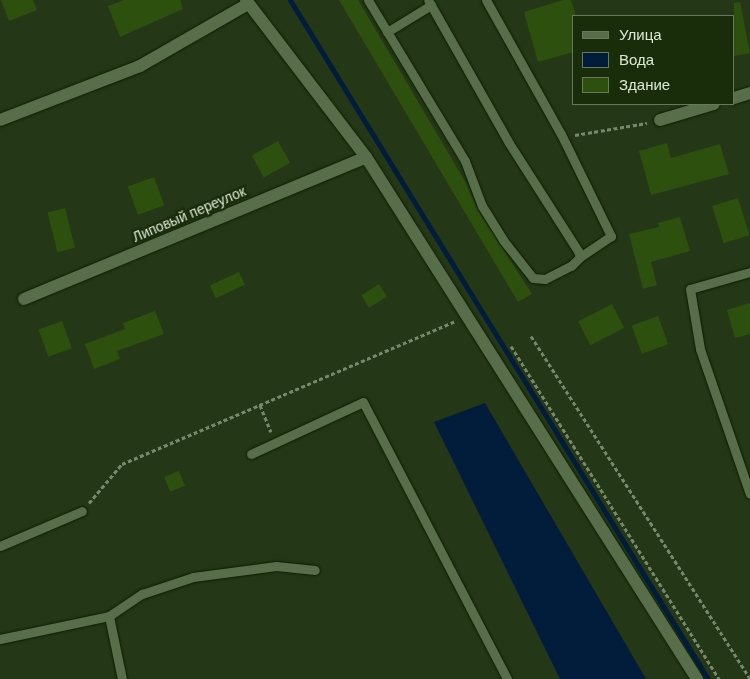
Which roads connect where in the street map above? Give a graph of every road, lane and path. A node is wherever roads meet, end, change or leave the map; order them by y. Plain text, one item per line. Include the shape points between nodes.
1 (368, 0) edge
2 (486, 0) edge
3 (247, 2) edge
4 (429, 3) edge
5 (387, 32) junction
6 (750, 93) edge
7 (735, 98) edge
8 (711, 105) edge
9 (0, 120) edge
10 (660, 120) joint
11 (561, 134) junction
12 (366, 157) junction
13 (580, 257) junction
14 (750, 272) edge
15 (24, 299) dead end
16 (467, 316) junction
17 (531, 336) dead end
18 (511, 346) dead end
19 (260, 405) junction
20 (274, 441) junction
21 (251, 454) dead end
22 (750, 494) edge
23 (82, 511) joint
24 (0, 546) edge
25 (315, 570) dead end
26 (109, 616) junction
27 (0, 639) edge
28 (122, 679) edge
29 (507, 679) edge
30 (697, 679) edge
31 (719, 679) edge
32 (750, 679) edge

1 - 5 lane
2 - 11 lane
3 - 9 street via 140,66
3 - 12 street
4 - 5 lane
4 - 13 lane via 509,143
5 - 13 lane via 465,161 482,206 523,269 533,278 545,279 571,266
6 - 7 street
8 - 10 street
10 - 11 path via 578,135
11 - 13 lane via 611,236
12 - 15 street, Липовый переулок
12 - 16 street
14 - 22 lane via 690,289 700,349
16 - 19 path
16 - 30 street
17 - 32 path
18 - 31 path
19 - 20 path
19 - 23 path via 122,464
20 - 21 lane
20 - 29 lane via 363,402
23 - 24 lane
25 - 26 lane via 276,566 193,577 142,594
26 - 27 lane
26 - 28 lane

